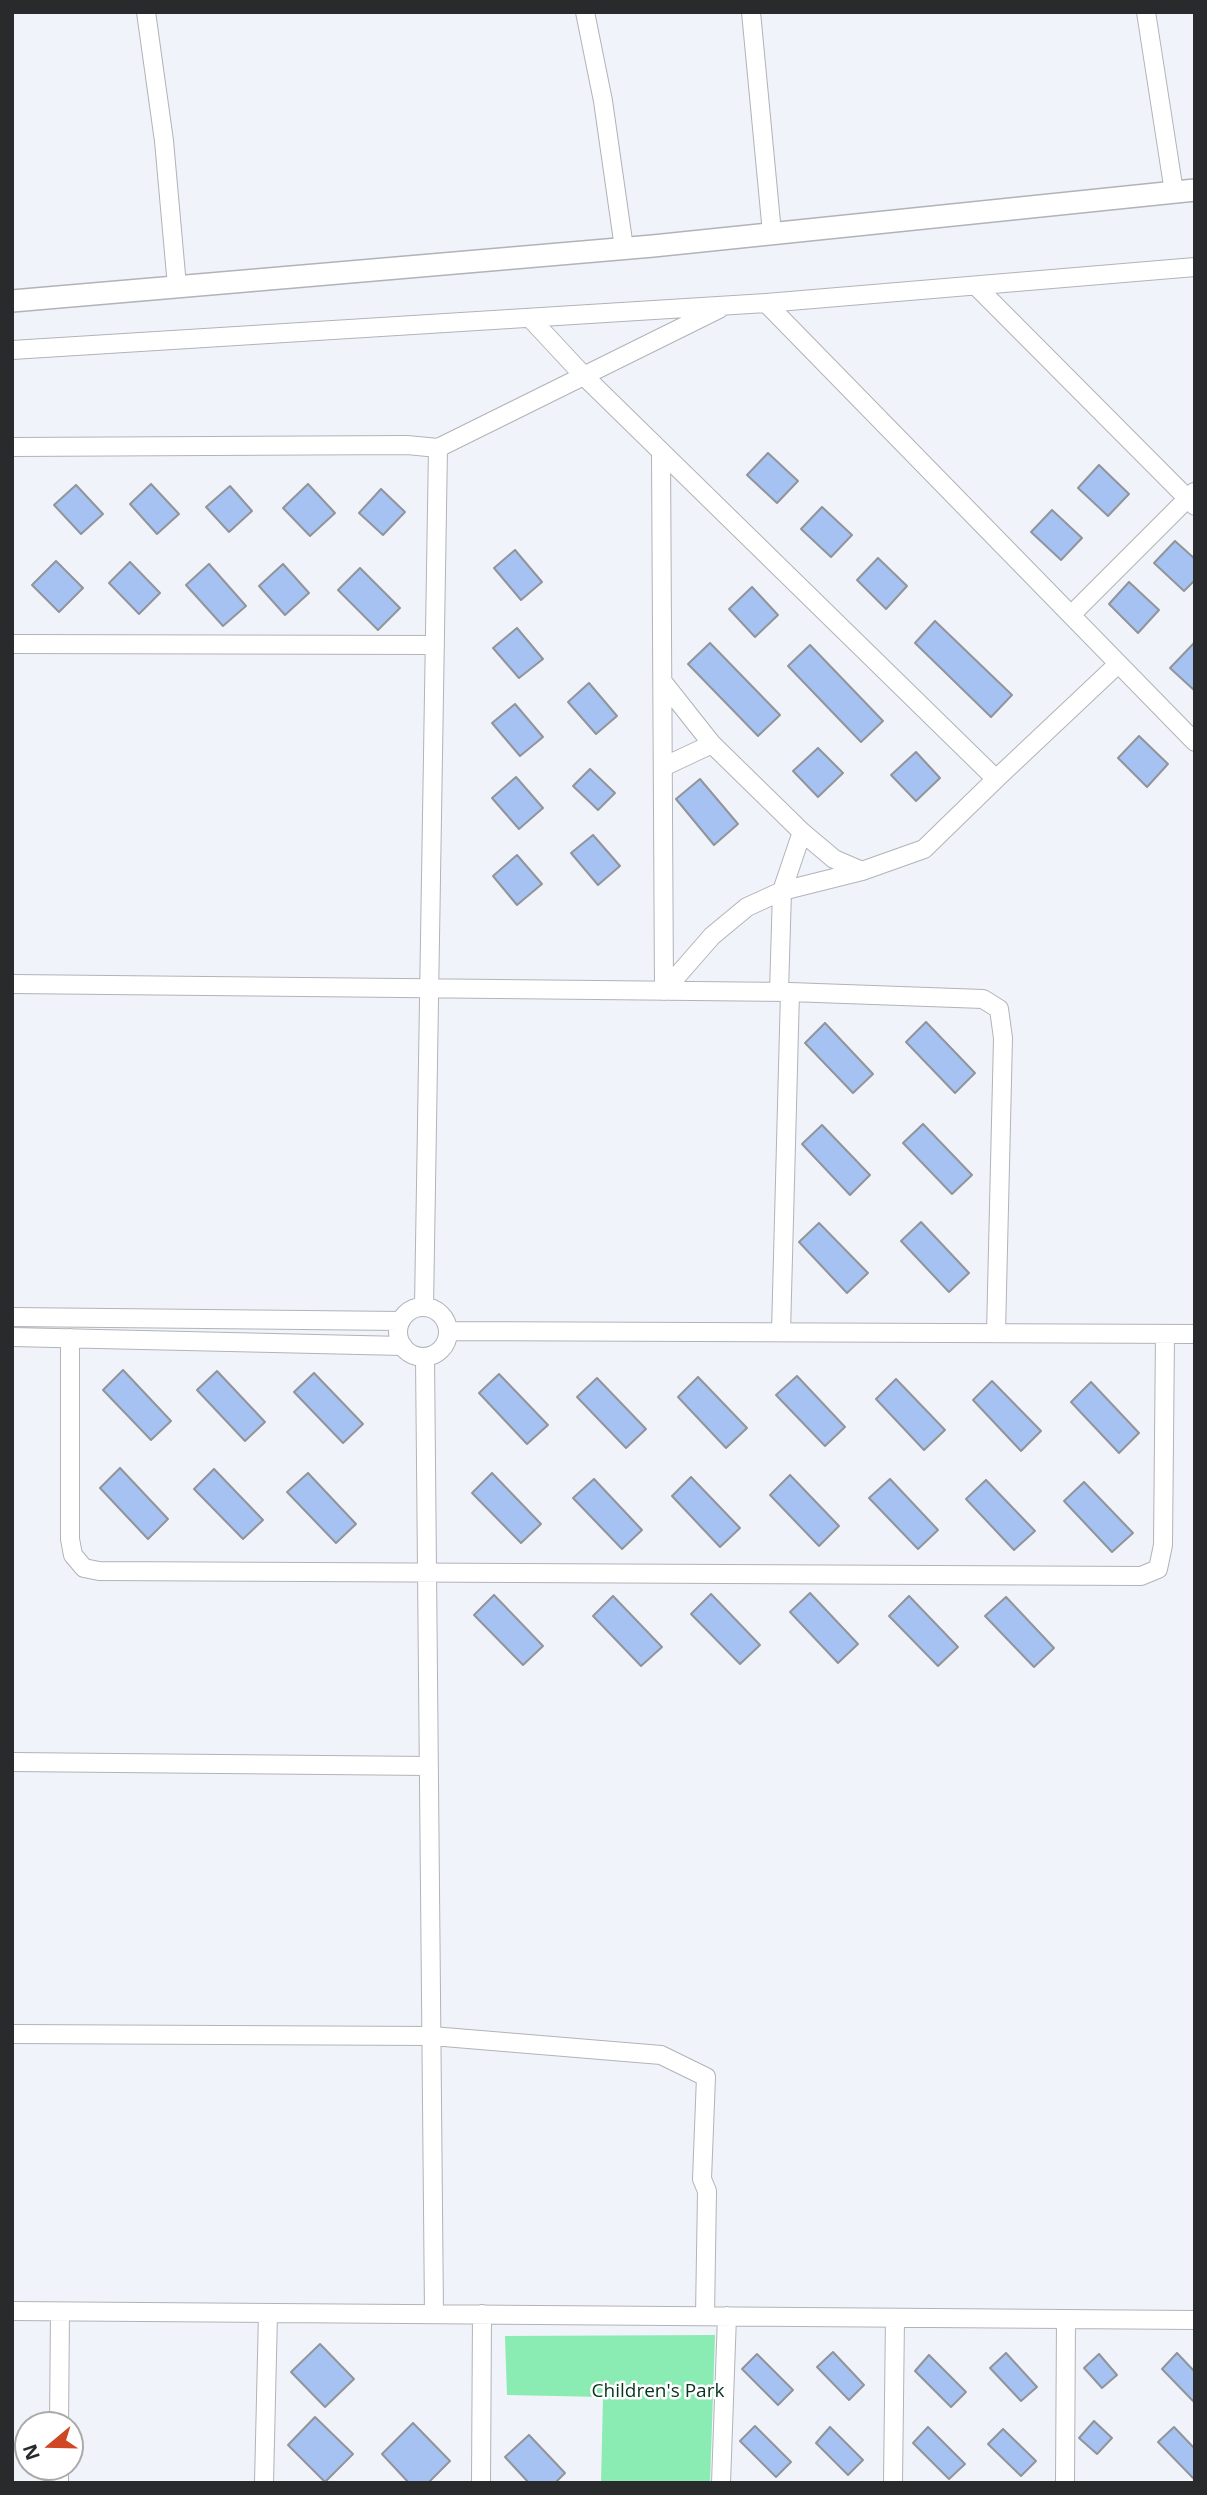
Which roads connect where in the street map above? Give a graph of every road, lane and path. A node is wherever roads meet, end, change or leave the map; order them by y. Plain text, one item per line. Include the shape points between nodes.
1 (146, 12) edge
2 (585, 12) edge
3 (751, 12) edge
4 (1146, 12) edge
5 (1184, 191) edge
6 (772, 233) junction
7 (624, 248) junction
8 (1193, 269) edge
9 (177, 286) junction
10 (976, 286) junction
11 (12, 300) edge
12 (766, 303) junction
13 (726, 306) junction
14 (530, 318) junction
15 (12, 349) edge
16 (584, 376) junction
17 (12, 447) edge
18 (438, 448) junction
19 (661, 452) junction
20 (1192, 499) edge
21 (1071, 615) junction
22 (12, 644) edge
23 (435, 645) junction
24 (1118, 664) junction
25 (663, 682) junction
26 (1195, 743) edge
27 (712, 744) junction
28 (663, 767) junction
29 (996, 779) junction
30 (802, 832) junction
31 (862, 871) junction
32 (782, 891) junction
33 (12, 984) edge
34 (429, 989) junction
35 (664, 991) junction
36 (784, 992) junction
37 (424, 1307) junction
38 (12, 1317) edge
39 (401, 1321) junction
40 (449, 1331) junction
41 (781, 1332) junction
42 (996, 1334) junction
43 (1165, 1334) junction
44 (1195, 1334) edge
45 (12, 1338) edge
46 (70, 1338) junction
47 (403, 1346) junction
48 (425, 1357) junction
49 (427, 1571) junction
50 (12, 1762) edge
51 (429, 1766) junction
52 (12, 2034) edge
53 (432, 2036) junction
54 (12, 2311) edge
55 (60, 2312) junction
56 (268, 2313) junction
57 (434, 2314) junction
58 (482, 2314) junction
59 (705, 2316) junction
60 (727, 2316) junction
61 (895, 2318) junction
62 (1066, 2319) junction
63 (1195, 2320) edge
64 (59, 2411) edge
65 (264, 2483) edge
66 (481, 2483) edge
67 (721, 2483) edge
68 (893, 2483) edge
69 (1065, 2483) edge

1 - 9 street
2 - 7 street
3 - 6 street
4 - 5 street
5 - 6 street
6 - 7 street
7 - 9 street
8 - 10 street
9 - 11 street
10 - 12 street
10 - 20 street
12 - 13 street
12 - 21 street
13 - 14 street
13 - 16 street
14 - 15 street
14 - 16 street
16 - 18 street
16 - 19 street
17 - 18 street
18 - 23 street
19 - 25 street
19 - 29 street
20 - 21 street
21 - 24 street
22 - 23 street
23 - 34 street
24 - 26 street
24 - 29 street
25 - 27 street
25 - 28 street
27 - 28 street
27 - 30 street
28 - 35 street
29 - 31 street via 924,849
30 - 31 street via 834,859
30 - 32 street
31 - 32 street
32 - 35 street via 747,907 712,936
32 - 36 street
33 - 34 street
34 - 35 street
34 - 37 street
35 - 36 street
36 - 41 street
36 - 42 street via 983,999 999,1009 1003,1038
37 - 39 street via 406,1313
37 - 40 street via 445,1318
38 - 39 street
39 - 47 street via 399,1340
40 - 41 street
40 - 48 street via 446,1346 435,1356
41 - 42 street
42 - 43 street
43 - 44 street
43 - 49 street via 1163,1545 1158,1569 1141,1576
45 - 46 street
46 - 47 street
46 - 49 street via 70,1539 73,1555 84,1567 99,1571
47 - 48 street via 407,1352
48 - 49 street
49 - 51 street
50 - 51 street
51 - 53 street
52 - 53 street
53 - 57 street
53 - 59 street via 661,2055 706,2077 702,2179 707,2191
54 - 55 street
55 - 56 street
55 - 64 street
56 - 57 street
56 - 65 street
57 - 58 street
58 - 59 street
58 - 66 street
59 - 60 street
60 - 61 street
60 - 67 street
61 - 62 street
61 - 68 street
62 - 63 street
62 - 69 street

